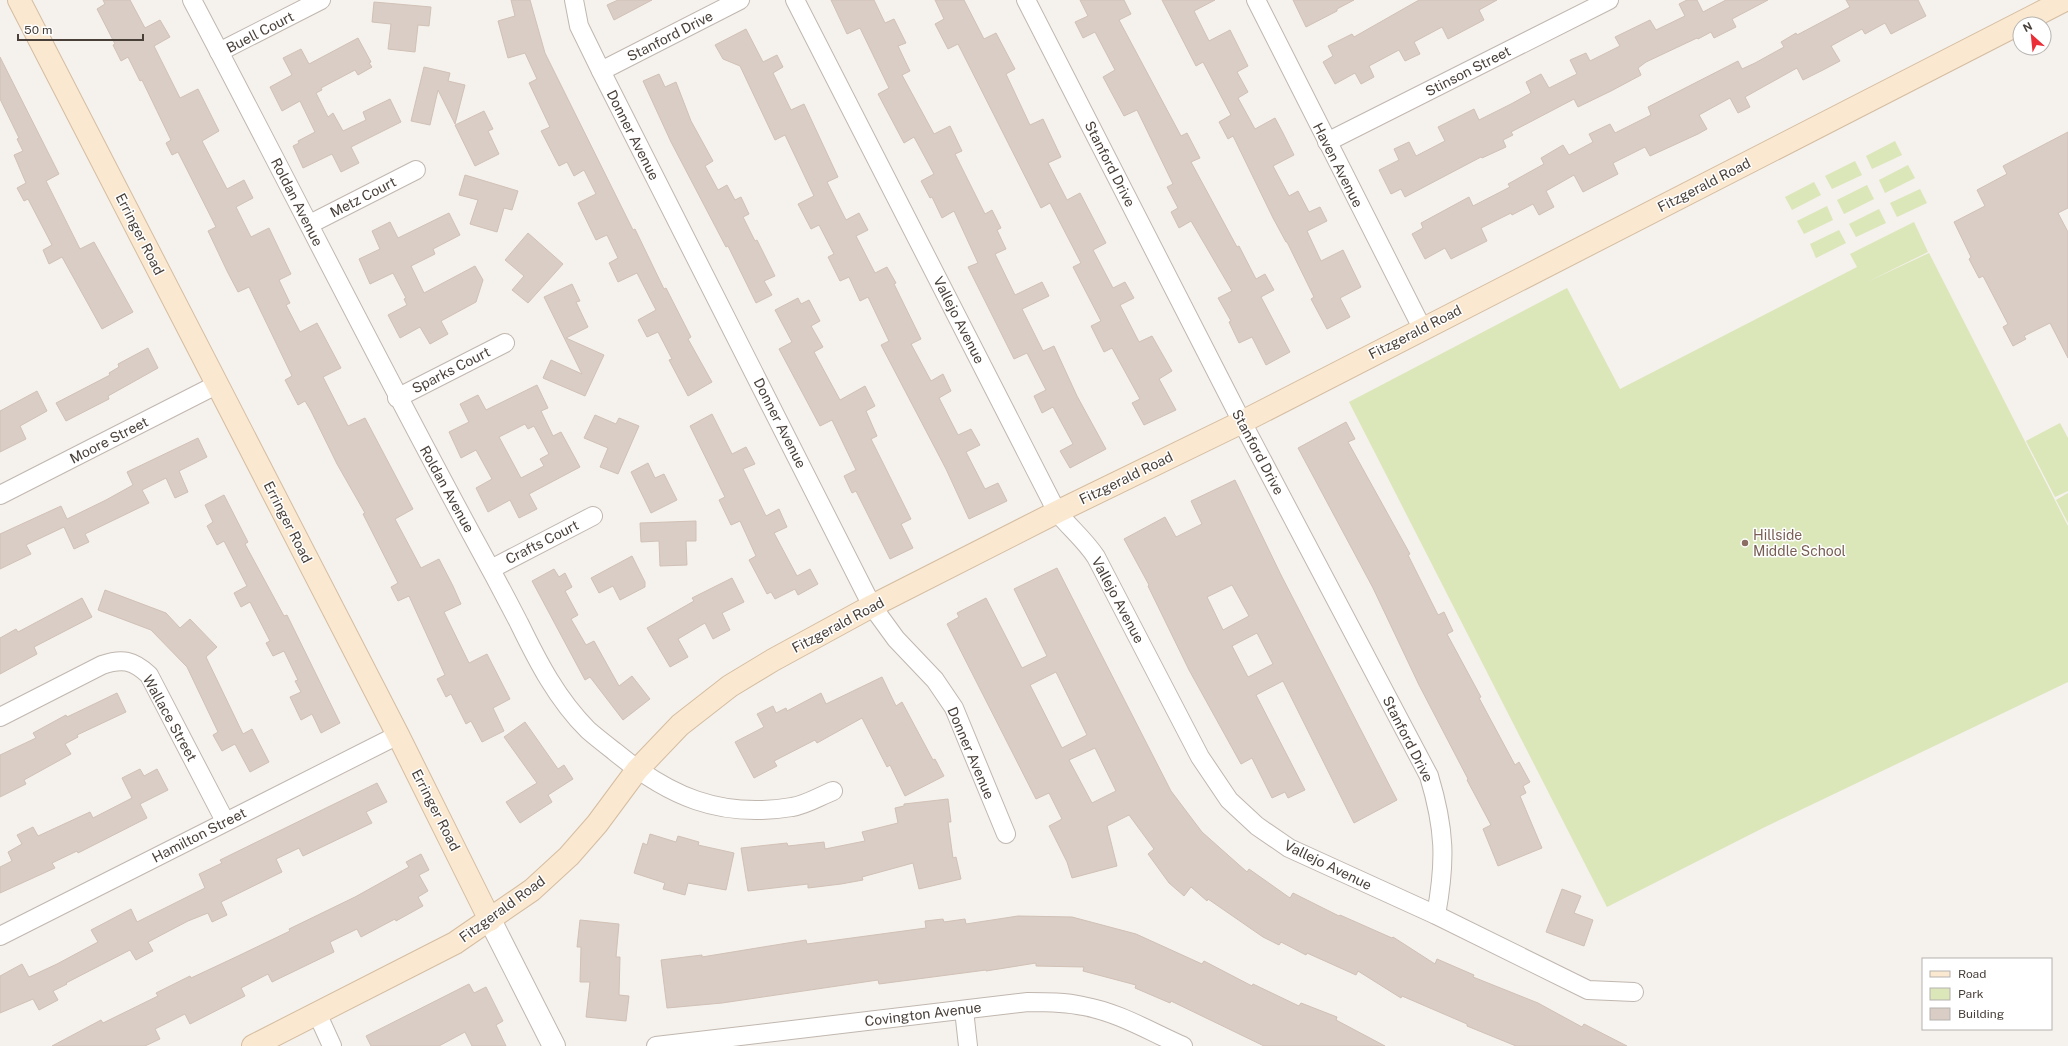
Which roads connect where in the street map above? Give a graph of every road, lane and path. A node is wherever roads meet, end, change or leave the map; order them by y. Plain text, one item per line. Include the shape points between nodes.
1 (19, 0) edge
2 (192, 0) edge
3 (321, 0) edge
4 (574, 0) edge
5 (740, 0) edge
6 (795, 0) edge
7 (1026, 0) edge
8 (1256, 0) edge
9 (1609, 0) edge
10 (2065, 0) edge
11 (219, 52) junction
12 (601, 71) junction
13 (1326, 142) junction
14 (416, 170) dead end
15 (310, 224) junction
16 (1422, 328) junction
17 (505, 343) dead end
18 (218, 384) junction
19 (397, 398) junction
20 (1242, 422) junction
21 (0, 495) edge
22 (1057, 512) junction
23 (593, 516) dead end
24 (491, 568) junction
25 (872, 606) junction
26 (0, 717) edge
27 (398, 735) junction
28 (637, 770) junction
29 (833, 791) dead end
30 (225, 821) junction
31 (1006, 834) dead end
32 (1436, 915) junction
33 (490, 920) junction
34 (0, 936) edge
35 (1634, 992) dead end
36 (964, 1010) junction
37 (317, 1013) junction
38 (769, 1039) edge
39 (253, 1046) edge
40 (332, 1046) edge
41 (554, 1046) edge
42 (656, 1046) edge
43 (968, 1046) edge
44 (1184, 1046) edge

1 - 18 main road, Erringer Road
2 - 11 street, Roldan Avenue
3 - 11 street, Buell Court
4 - 12 street, Donner Avenue via 579,26
5 - 12 street, Stanford Drive
6 - 22 street, Vallejo Avenue
7 - 20 street, Stanford Drive
8 - 13 street, Haven Avenue
9 - 13 street, Stinson Street
10 - 16 main road, Fitzgerald Road
11 - 15 street, Roldan Avenue
12 - 25 street, Donner Avenue
13 - 16 street, Haven Avenue
14 - 15 street, Metz Court
15 - 19 street, Roldan Avenue
16 - 20 main road, Fitzgerald Road
17 - 19 street, Sparks Court
18 - 21 street, Moore Street
18 - 27 main road, Erringer Road
19 - 24 street, Roldan Avenue
20 - 22 main road, Fitzgerald Road
20 - 32 street, Stanford Drive via 1429,776 1438,805 1443,844 1442,880
22 - 25 main road, Fitzgerald Road
22 - 32 street, Vallejo Avenue via 1096,557 1200,757 1229,800 1257,826 1289,848
23 - 24 street, Crafts Court
24 - 28 street, Roldan Avenue via 543,670 562,700 589,731
25 - 28 main road, Fitzgerald Road via 730,686 680,725
25 - 31 street, Donner Avenue via 896,639 935,680 954,708
26 - 30 street, Wallace Street via 102,665 114,661 127,661 139,666 149,675
27 - 30 street, Hamilton Street
27 - 33 main road, Erringer Road
28 - 29 street, Roldan Avenue via 681,796 735,809 767,810 795,807
28 - 33 main road, Fitzgerald Road via 597,824 569,856 532,890
30 - 34 street, Hamilton Street
32 - 35 street, Vallejo Avenue via 1588,990
33 - 37 main road, Fitzgerald Road via 455,943
33 - 41 street, Erringer Road
36 - 38 street, Covington Avenue
36 - 43 street
36 - 44 street, Covington Avenue via 1028,1002 1084,1006 1113,1014
37 - 39 main road, Fitzgerald Road
37 - 40 street
38 - 42 street, Covington Avenue

